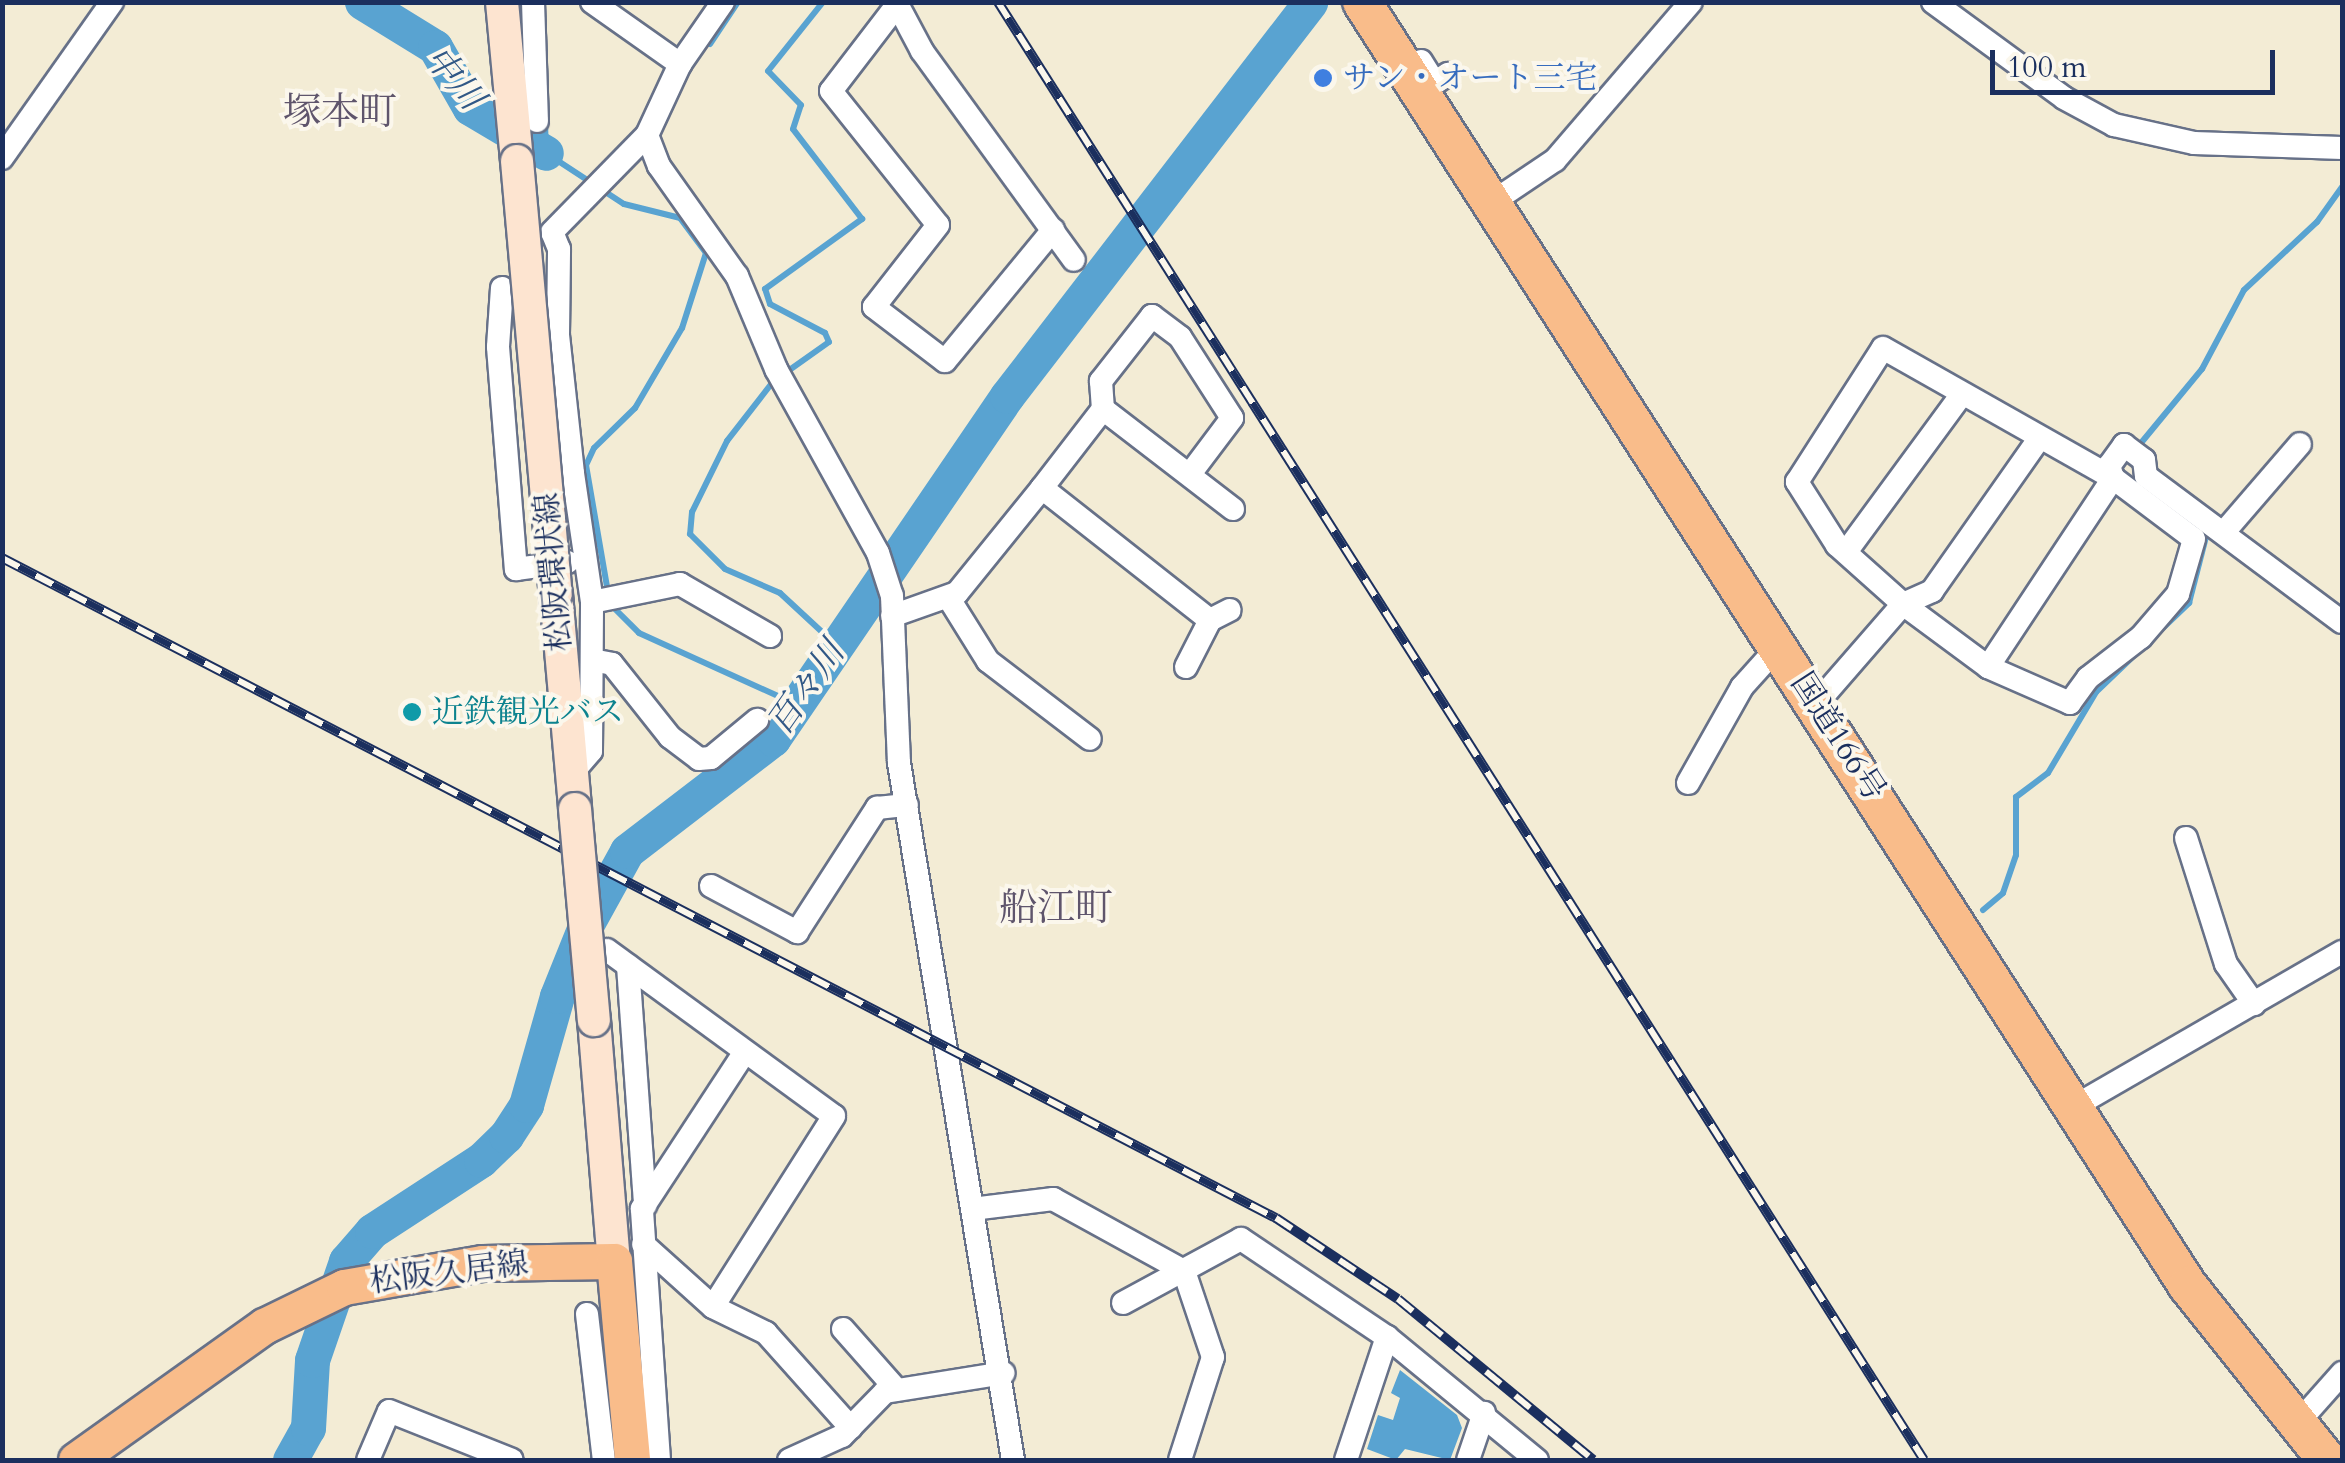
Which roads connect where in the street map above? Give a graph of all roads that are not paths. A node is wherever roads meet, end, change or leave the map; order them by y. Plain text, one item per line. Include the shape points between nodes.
1 (112, 2) edge
2 (502, 2) edge
3 (533, 2) edge
4 (592, 2) edge
5 (723, 2) edge
6 (1691, 2) edge
7 (1933, 2) edge
8 (897, 4) edge
9 (1366, 7) edge
10 (680, 64) junction
11 (1448, 74) dead end
12 (537, 121) dead end
13 (647, 135) junction
14 (2342, 148) edge
15 (2, 158) edge
16 (1494, 202) junction
17 (1053, 230) junction
18 (1074, 260) dead end
19 (502, 288) dead end
20 (1962, 394) junction
21 (1104, 409) junction
22 (2038, 440) junction
23 (2300, 444) dead end
24 (1190, 474) junction
25 (2113, 478) junction
26 (1042, 488) junction
27 (1233, 510) dead end
28 (2224, 532) junction
29 (1846, 552) junction
30 (586, 560) junction
31 (948, 598) junction
32 (604, 599) junction
33 (1903, 604) junction
34 (892, 616) junction
35 (2342, 622) edge
36 (770, 636) dead end
37 (1778, 647) junction
38 (592, 660) junction
39 (1186, 666) dead end
40 (1988, 668) junction
41 (1817, 703) junction
42 (757, 720) dead end
43 (1090, 739) dead end
44 (572, 773) junction
45 (1688, 783) dead end
46 (907, 805) junction
47 (2186, 838) dead end
48 (711, 886) dead end
49 (607, 950) dead end
50 (2342, 952) edge
51 (628, 966) junction
52 (2254, 1004) junction
53 (744, 1053) junction
54 (2075, 1106) junction
55 (645, 1204) junction
56 (972, 1209) junction
57 (629, 1252) junction
58 (1184, 1271) junction
59 (1122, 1303) dead end
60 (713, 1307) junction
61 (587, 1314) dead end
62 (844, 1329) dead end
63 (1387, 1337) junction
64 (2342, 1372) edge
65 (1003, 1373) junction
66 (897, 1390) junction
67 (1484, 1413) junction
68 (2295, 1426) junction
69 (851, 1428) junction
70 (76, 1460) edge
71 (368, 1460) edge
72 (512, 1460) edge
73 (604, 1460) edge
74 (632, 1460) edge
75 (659, 1460) edge
76 (789, 1460) edge
77 (1013, 1460) edge
78 (1180, 1460) edge
79 (1346, 1460) edge
80 (1468, 1460) edge
81 (1537, 1460) edge
82 (2327, 1460) edge

1 - 15 street
2 - 44 main road, 松阪環状線, bridge
3 - 12 street
4 - 10 street
5 - 10 street
6 - 16 street via 1555,160
7 - 14 street via 2064,98 2114,125 2194,143
8 - 17 street via 922,51
8 - 17 street via 831,91 938,225 874,307 945,362
9 - 11 street via 1406,40 1435,83
9 - 16 highway, 国道166号
10 - 13 street
13 - 30 street via 552,232
13 - 34 street via 658,166 762,299 776,369 878,554
16 - 37 highway, 国道166号
17 - 18 street
19 - 30 street via 498,346 516,569
20 - 22 street
20 - 29 street
20 - 29 street via 1883,348 1797,482
21 - 24 street
21 - 24 street via 1101,381 1152,316 1180,337 1232,418
21 - 26 street
22 - 25 street
22 - 33 street via 1932,590
23 - 28 street
24 - 27 street
25 - 28 street via 2109,466 2124,445 2144,460 2146,476
25 - 40 street
25 - 40 street via 2194,539 2178,594 2070,703
26 - 31 street
26 - 39 street via 1220,615
28 - 35 street
29 - 33 street
30 - 32 street
31 - 34 street
31 - 43 street via 988,660
32 - 36 street via 680,584
32 - 38 street
33 - 40 street
33 - 41 street
34 - 46 street via 892,708
37 - 41 highway, 国道166号
37 - 45 street via 1742,688
38 - 42 street via 612,664 670,737 698,759 711,758
38 - 44 street via 591,751
41 - 54 highway, 国道166号
44 - 57 main road, 松阪環状線, bridge via 594,1020
46 - 48 street via 877,808 797,932
46 - 56 street
47 - 52 street via 2226,964
49 - 51 street
50 - 52 street
51 - 53 street
51 - 55 street
52 - 54 street
53 - 55 street
53 - 60 street via 834,1116
54 - 68 highway, 国道166号 via 2188,1286
55 - 57 street
56 - 58 street via 1053,1199
56 - 65 street
57 - 60 street
57 - 70 main road, 松阪久居線 via 482,1263 344,1287 298,1305
57 - 74 main road
57 - 75 street
58 - 59 street
58 - 63 street via 1241,1239
58 - 78 street via 1213,1357
60 - 69 street via 766,1333
61 - 73 street
62 - 66 street
63 - 67 street
63 - 79 street
64 - 68 street
65 - 66 street
65 - 77 street
66 - 69 street via 871,1400
67 - 80 street
67 - 81 street
68 - 82 highway, 国道166号
69 - 76 street
71 - 72 street via 389,1411

